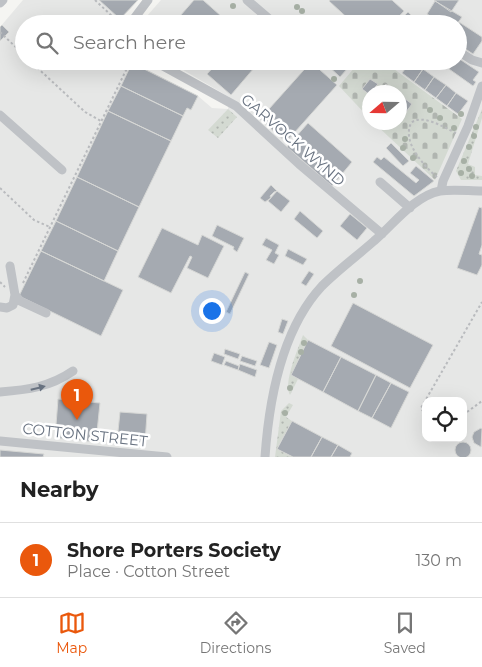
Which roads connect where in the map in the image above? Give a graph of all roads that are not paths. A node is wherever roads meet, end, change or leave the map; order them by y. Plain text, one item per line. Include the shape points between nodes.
1 (3, 0) edge
2 (148, 0) edge
3 (247, 0) edge
4 (0, 3) edge
5 (137, 15) edge
6 (264, 15) edge
7 (467, 57) edge
8 (482, 63) edge
9 (170, 70) edge
10 (482, 86) edge
11 (1, 118) edge
12 (62, 170) dead end
13 (380, 182) dead end
14 (441, 191) junction
15 (482, 191) edge
16 (410, 208) junction
17 (382, 234) junction
18 (10, 266) dead end
19 (15, 295) junction
20 (0, 307) edge
21 (46, 313) dead end
22 (73, 371) dead end
23 (0, 392) edge
24 (0, 440) edge
25 (167, 457) edge
26 (264, 457) edge

1 - 4 street
2 - 5 street
3 - 6 street
7 - 8 street
9 - 17 street, GARVOCK WYND via 236,106
10 - 14 street
11 - 12 street
13 - 16 street
14 - 15 street
14 - 16 street
16 - 17 street
17 - 26 street via 322,286 299,319 284,355 273,397
18 - 19 street
19 - 20 street via 11,307
19 - 21 street via 20,301
23 -> 22 street via 39,388
24 - 25 street, COTTON STREET

